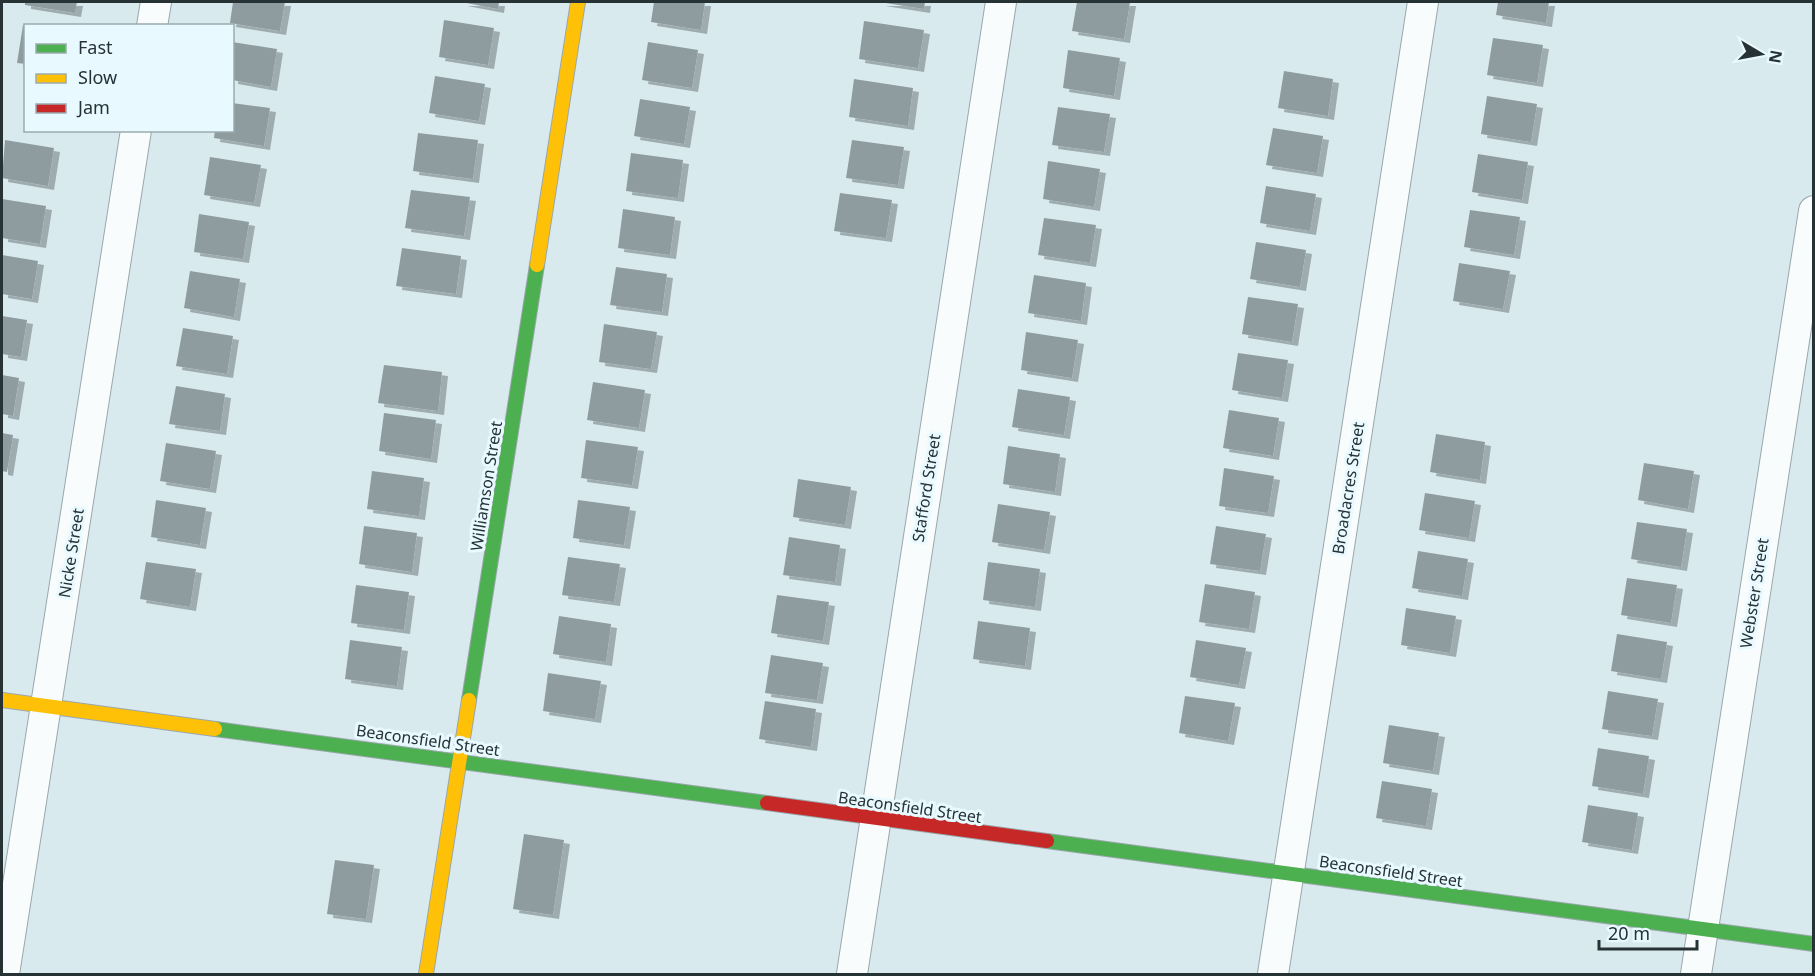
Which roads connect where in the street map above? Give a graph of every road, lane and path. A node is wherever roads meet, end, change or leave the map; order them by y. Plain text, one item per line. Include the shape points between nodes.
1 (156, 2) edge
2 (578, 2) edge
3 (1001, 2) edge
4 (1423, 2) edge
5 (152, 24) edge
6 (136, 132) edge
7 (1814, 212) edge
8 (2, 700) edge
9 (47, 706) junction
10 (460, 761) junction
11 (875, 819) junction
12 (1288, 874) junction
13 (1702, 929) junction
14 (1814, 944) edge
15 (4, 975) edge
16 (426, 975) edge
17 (852, 975) edge
18 (1273, 975) edge
19 (1696, 975) edge

1 - 5 street
2 - 10 street, Williamson Street
3 - 11 street, Stafford Street
4 - 12 street, Broadacres Street
6 - 9 street, Nicke Street
7 - 13 street, Webster Street
8 - 9 street, Beaconsfield Street
9 - 10 street, Beaconsfield Street
9 - 15 street, Nicke Street
10 - 11 street, Beaconsfield Street
10 - 16 street, Williamson Street
11 - 12 street, Beaconsfield Street
11 - 17 street, Stafford Street
12 - 13 street, Beaconsfield Street
12 - 18 street, Broadacres Street
13 - 14 street, Beaconsfield Street
13 - 19 street, Webster Street

